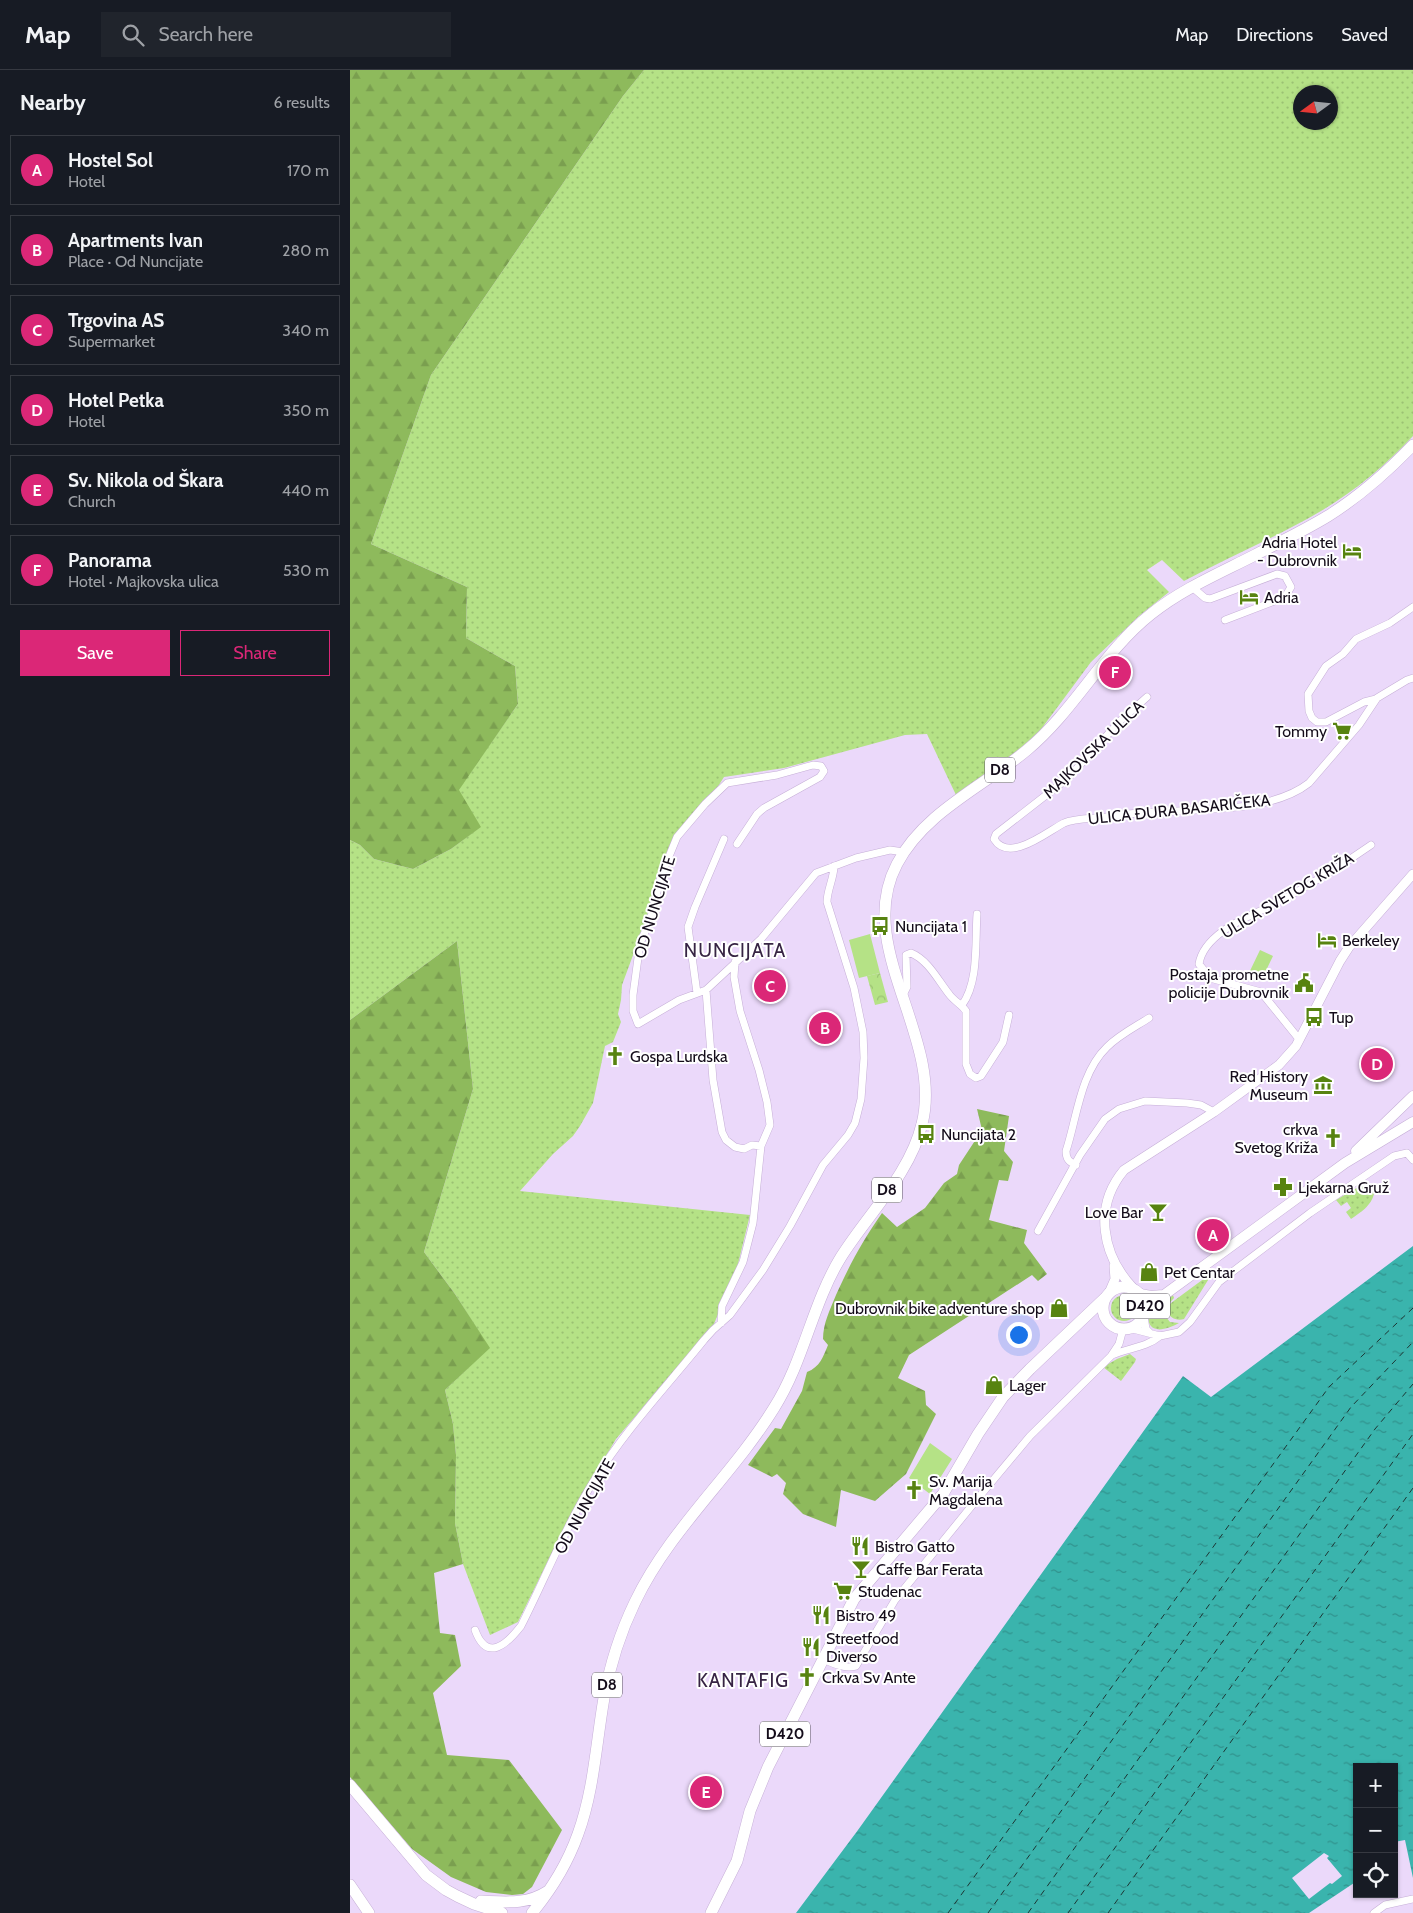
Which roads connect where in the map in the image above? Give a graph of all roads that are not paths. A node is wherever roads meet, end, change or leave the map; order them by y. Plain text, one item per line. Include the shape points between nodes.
1 (1413, 445) edge
2 (1192, 587) junction
3 (1413, 607) edge
4 (1225, 620) dead end
5 (1413, 678) edge
6 (1147, 698) dead end
7 (1377, 698) junction
8 (724, 839) dead end
9 (994, 839) joint
10 (737, 844) dead end
11 (1371, 845) dead end
12 (904, 852) junction
13 (834, 866) junction
14 (1413, 874) edge
15 (977, 914) dead end
16 (735, 962) junction
17 (706, 990) junction
18 (697, 993) junction
19 (903, 996) junction
20 (962, 1006) junction
21 (1009, 1015) dead end
22 (1149, 1018) dead end
23 (1299, 1039) junction
24 (1413, 1096) edge
25 (1214, 1112) junction
26 (1413, 1122) edge
27 (761, 1146) junction
28 (1413, 1160) edge
29 (1345, 1163) junction
30 (1076, 1165) junction
31 (1038, 1232) dead end
32 (1114, 1263) junction
33 (1136, 1291) junction
34 (1107, 1295) junction
35 (1164, 1295) junction
36 (1144, 1315) junction
37 (1108, 1321) junction
38 (721, 1322) junction
39 (1072, 1328) junction
40 (1126, 1329) junction
41 (1150, 1334) junction
42 (1160, 1336) junction
43 (1111, 1356) junction
44 (475, 1630) dead end
45 (823, 1659) junction
46 (350, 1785) edge
47 (350, 1885) edge
48 (549, 1890) junction
49 (1413, 1900) edge
50 (503, 1908) edge
51 (369, 1913) edge
52 (521, 1913) edge
53 (532, 1913) edge
54 (711, 1913) edge
55 (1374, 1913) edge

1 - 2 main road, D8 via 1372,484 1331,514
2 - 4 street via 1210,599 1277,574 1285,576 1291,587 1285,597
2 - 12 main road, D8 via 1150,615 1124,639 1063,714 1031,746 950,806
3 - 7 street via 1390,623 1356,639 1326,666 1308,694 1309,711 1316,722 1326,722
5 - 7 street
6 - 9 street, MAJKOVSKA ULICA via 1068,778 996,834
7 - 9 street, ULICA ĐURA BASARIČEKA via 1359,725 1310,783 1287,796 1252,804 1124,813 1066,823 1040,838 1010,849 1000,846
8 - 18 street via 688,927
10 - 18 street, OD NUNCIJATE via 757,814 820,777 824,771 821,766 726,783 677,837 660,876 650,921 640,943 633,995 633,1011 638,1024
11 - 23 street, ULICA SVETOG KRIŽA via 1330,873 1228,927 1200,955 1199,964 1210,978 1261,992
12 - 13 street, OD NUNCIJATE via 890,850
12 - 19 main road, D8 via 891,876 885,906 887,938
13 - 16 street, OD NUNCIJATE via 816,873 761,939
13 - 38 street, OD NUNCIJATE via 827,902 854,988 863,1032 864,1058 858,1112 852,1129 823,1165 778,1247 730,1315
14 - 23 street via 1340,960
15 - 20 street via 973,982
16 - 17 street, OD NUNCIJATE
16 - 27 street via 734,977 740,1011 767,1102 770,1125
17 - 18 street, OD NUNCIJATE
17 - 27 street via 713,1080 722,1132 735,1147
19 - 20 street via 907,987 906,955 911,953 924,962 949,995
19 - 48 main road, D8 via 920,1050 926,1090 925,1111 916,1144 830,1276 797,1364 774,1408 744,1452 666,1548 637,1598 609,1674 584,1818 572,1850
20 - 21 street via 966,1011 966,1064 970,1074 976,1078 981,1076 1002,1042
22 - 30 street via 1106,1048 1092,1069 1066,1152 1069,1162
23 - 25 street via 1279,1065
24 - 29 main road
25 - 30 street via 1202,1105 1187,1103 1145,1101 1131,1104 1104,1119
25 - 32 street via 1124,1170 1117,1179 1108,1197 1104,1223
26 - 29 main road
27 - 38 street via 753,1223 743,1262 722,1306
28 - 42 street via 1406,1154 1394,1156 1324,1204 1219,1282 1185,1328
29 - 35 main road
30 - 31 street
32 - 33 street
32 - 34 street via 1115,1279
33 - 34 main road, D420 via 1120,1287
33 - 35 main road via 1151,1296
33 - 36 main road, D420 via 1145,1306
34 - 37 main road, D420 via 1103,1310
34 - 39 main road, D420
35 - 36 main road
36 - 40 main road, D420 via 1140,1322
36 - 41 street
37 - 39 main road, D420 via 1096,1320
37 - 40 main road, D420
38 - 44 street, OD NUNCIJATE via 619,1444 581,1504 521,1626 510,1641 488,1647
39 - 45 main road, D420 via 1004,1397 978,1434 944,1494 854,1599
40 - 41 street
40 - 43 street
41 - 42 street
42 - 43 street via 1149,1344
43 - 45 street via 1030,1436 997,1476 895,1600 856,1666 835,1665
45 - 54 main road, D420 via 768,1766 750,1811 737,1861
46 - 50 main road via 426,1875 468,1901
47 - 51 main road
48 - 50 main road
48 - 53 main road, D8
49 - 55 street via 1385,1905
50 - 52 main road via 514,1906

